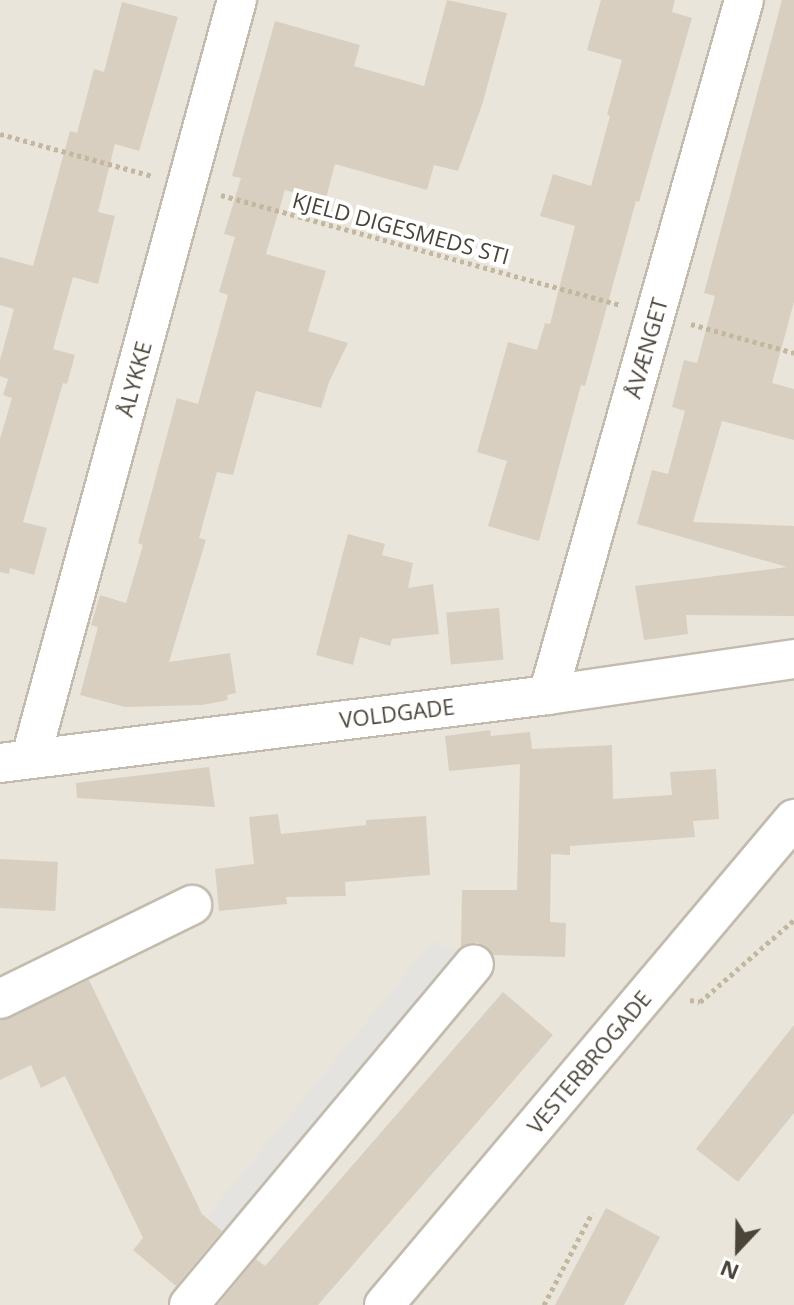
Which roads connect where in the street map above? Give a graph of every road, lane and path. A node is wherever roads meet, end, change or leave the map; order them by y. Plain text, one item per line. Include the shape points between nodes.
1 (237, 0) edge
2 (744, 0) edge
3 (0, 134) edge
4 (187, 185) junction
5 (655, 314) junction
6 (794, 353) edge
7 (794, 659) edge
8 (548, 695) junction
9 (16, 760) edge
10 (794, 819) edge
11 (192, 905) dead end
12 (794, 920) edge
13 (474, 964) dead end
14 (649, 991) junction
15 (0, 999) edge
16 (592, 1213) dead end
17 (189, 1305) edge
18 (384, 1305) edge
19 (544, 1305) edge

1 - 4 street, ÅLYKKE
2 - 5 street, ÅVÆNGET
3 - 4 path, KJELD DIGESMEDS STI
4 - 5 path, KJELD DIGESMEDS STI
4 - 9 street, ÅLYKKE
5 - 6 path, KJELD DIGESMEDS STI
5 - 8 street, ÅVÆNGET
7 - 8 street, VOLDGADE
8 - 9 street, VOLDGADE
10 - 14 street, VESTERBROGADE
11 - 15 street
12 - 14 path via 700,1002
13 - 17 street
14 - 18 street, VESTERBROGADE
16 - 19 path

